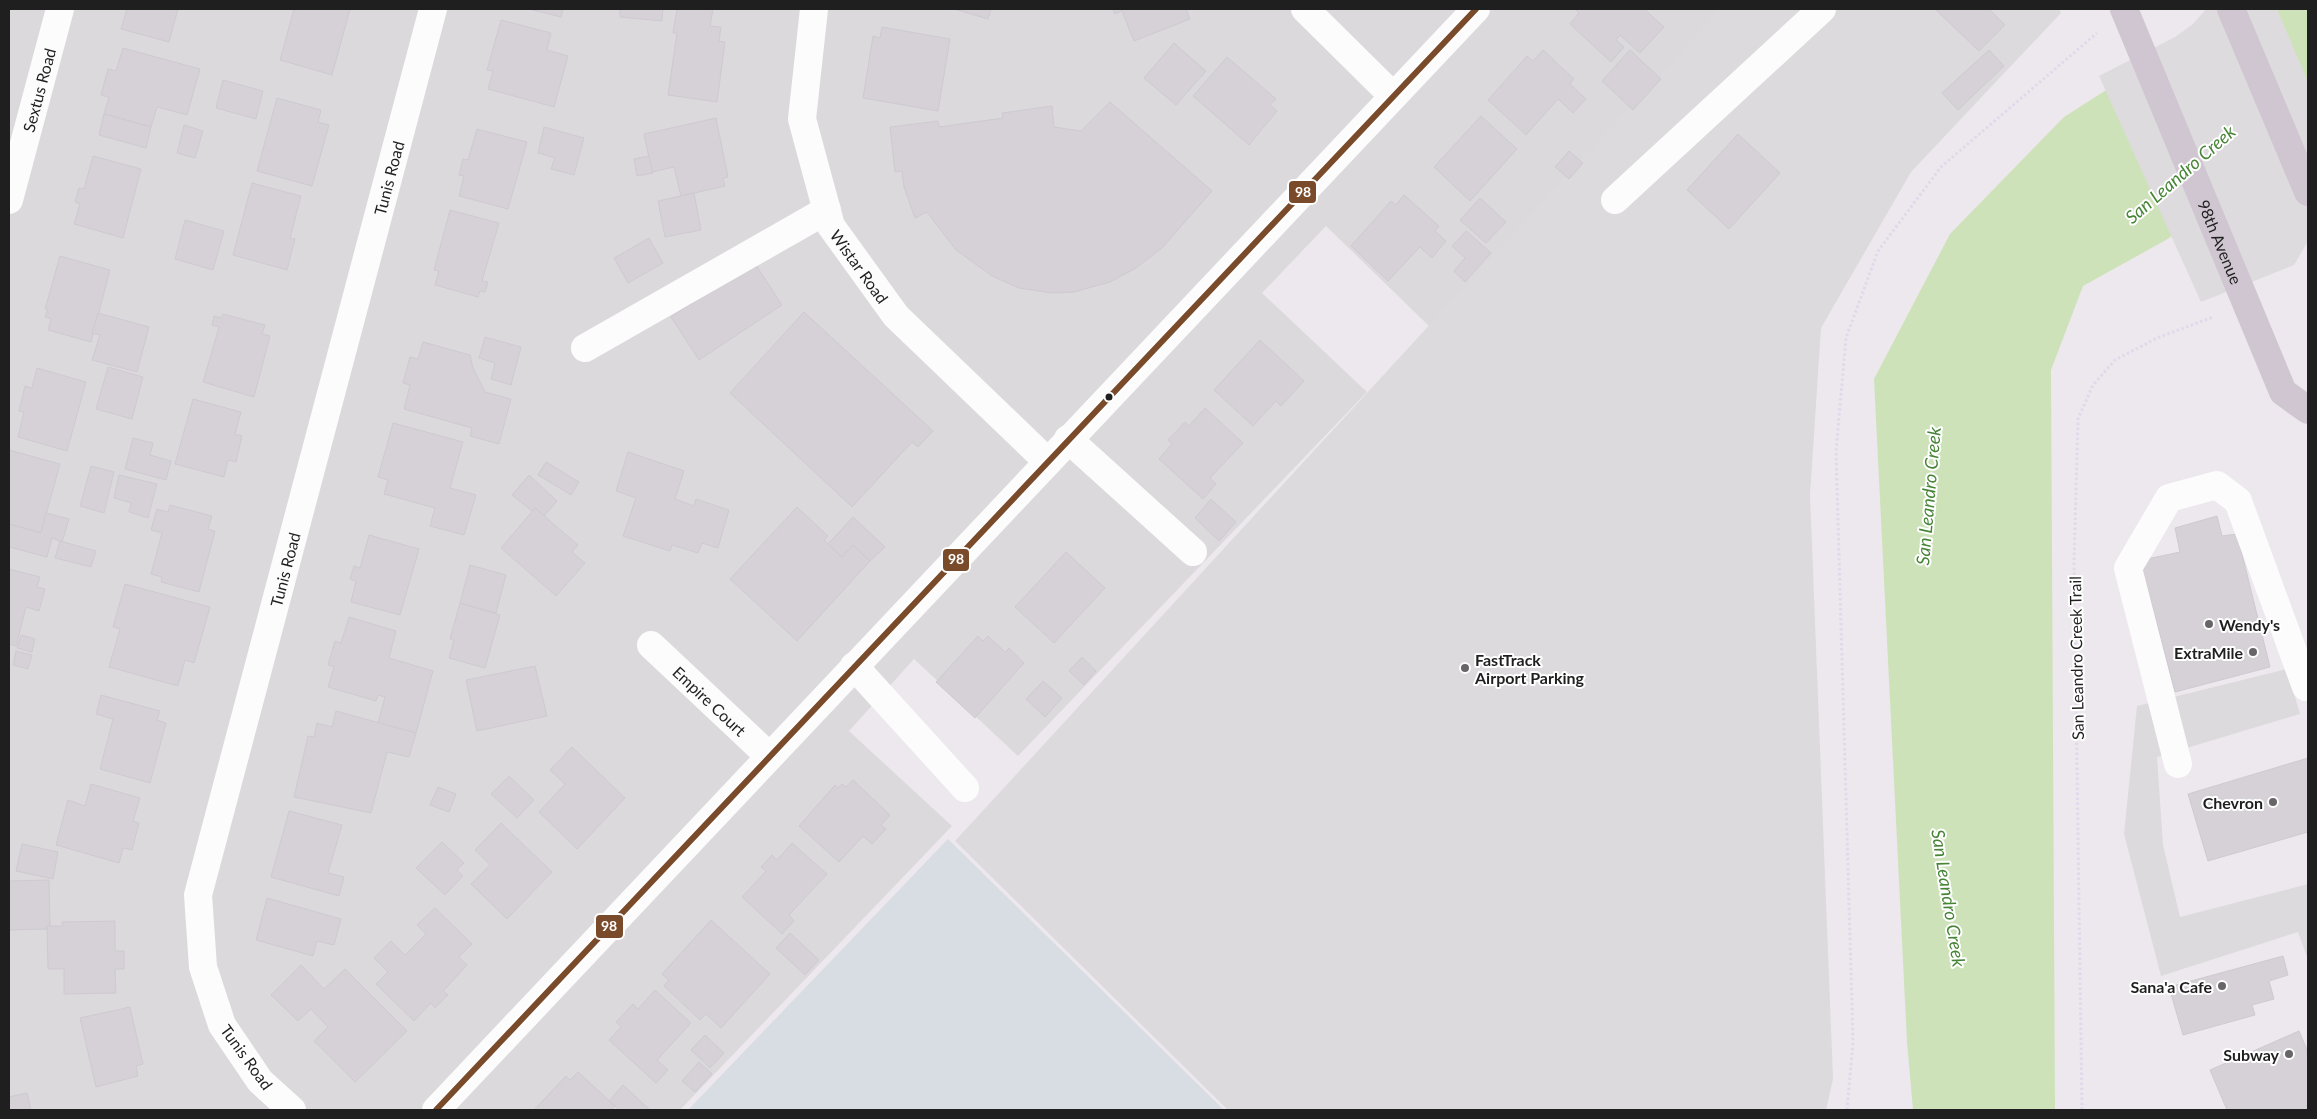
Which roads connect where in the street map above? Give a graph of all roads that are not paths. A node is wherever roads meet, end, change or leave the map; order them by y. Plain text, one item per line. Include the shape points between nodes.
1 (60, 9) edge
2 (434, 9) edge
3 (814, 9) edge
4 (1305, 9) edge
5 (1476, 9) edge
6 (1822, 9) edge
7 (2124, 9) edge
8 (2231, 9) edge
9 (1393, 96) junction
10 (2308, 192) edge
11 (9, 200) edge
12 (1615, 200) dead end
13 (827, 210) junction
14 (584, 348) dead end
15 (2308, 410) edge
16 (1068, 439) junction
17 (1047, 461) junction
18 (1193, 552) dead end
19 (651, 645) dead end
20 (854, 666) junction
21 (2306, 687) dead end
22 (769, 756) junction
23 (2178, 764) dead end
24 (965, 788) dead end
25 (292, 1110) edge
26 (436, 1110) edge

1 - 11 street, Sextus Road
2 - 25 street, Tunis Road via 198,895 203,967 222,1025 260,1081
3 - 13 street, Wistar Road via 802,119
4 - 9 street
5 - 9 street
6 - 12 street
7 - 15 main road, 98th Avenue via 2283,392
8 - 10 main road
9 - 16 street
13 - 14 street
13 - 17 street, Wistar Road via 831,226 896,316
16 - 17 street
16 - 18 street
17 - 20 street
19 - 22 street, Empire Court
20 - 22 street
20 - 24 street
21 - 23 street via 2238,501 2217,485 2169,498 2128,568
22 - 26 street

